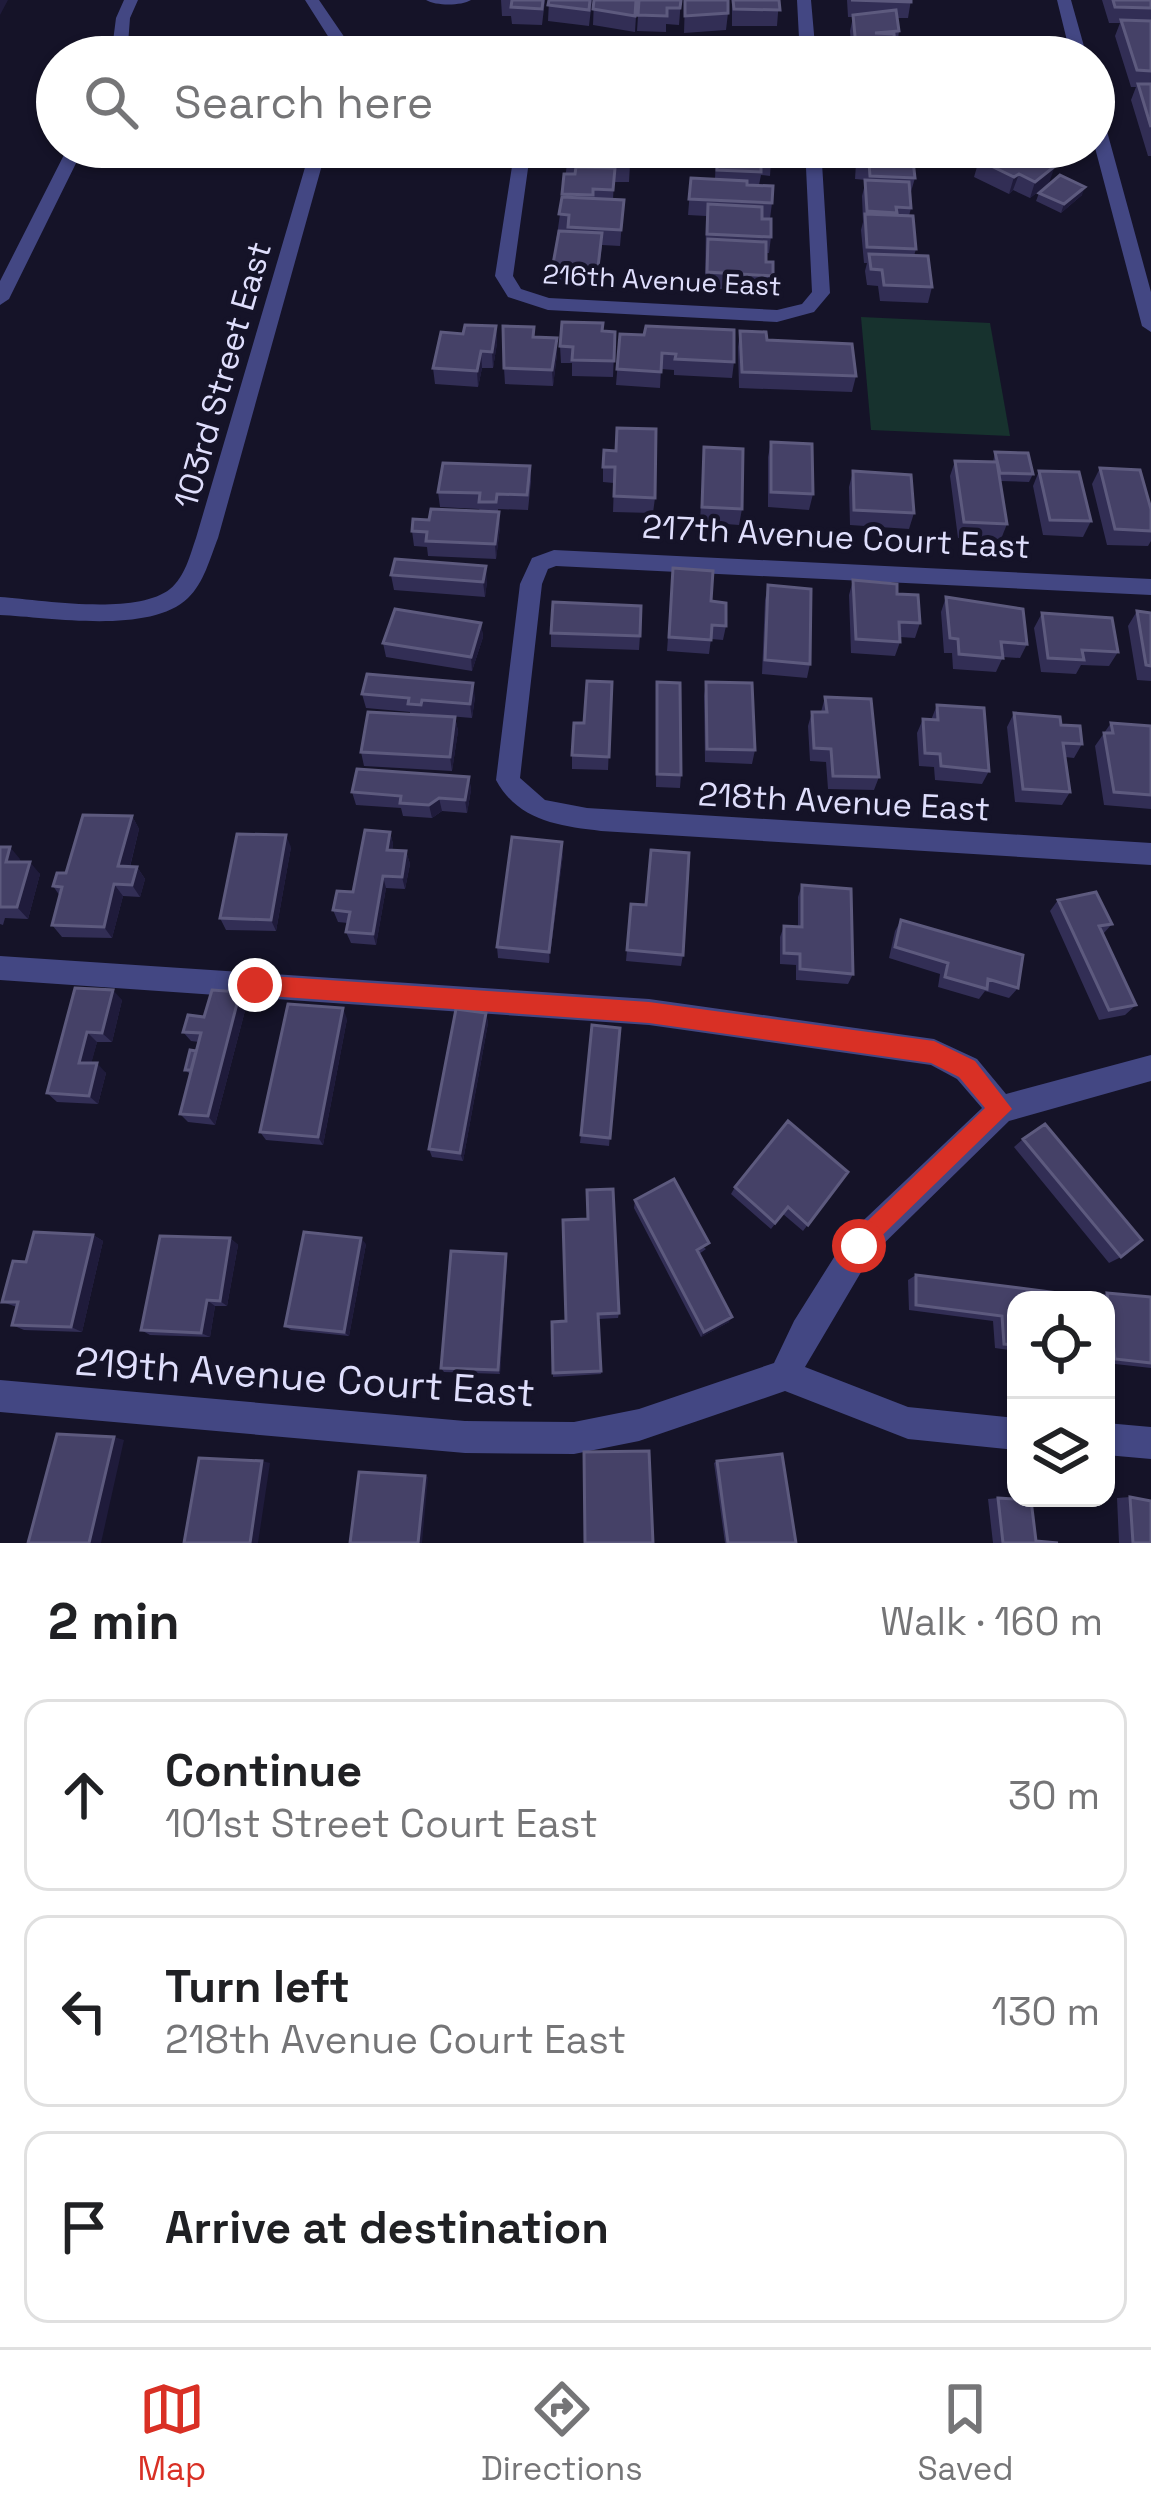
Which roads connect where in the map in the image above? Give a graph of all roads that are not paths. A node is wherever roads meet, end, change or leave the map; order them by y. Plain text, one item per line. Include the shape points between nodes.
1 (131, 0) edge
2 (312, 0) edge
3 (431, 0) edge
4 (466, 0) edge
5 (804, 0) edge
6 (1064, 0) edge
7 (121, 36) edge
8 (335, 36) edge
9 (807, 36) edge
10 (1073, 36) edge
11 (66, 168) edge
12 (313, 168) edge
13 (521, 168) edge
14 (814, 168) edge
15 (1109, 168) edge
16 (0, 299) edge
17 (1151, 326) edge
18 (1151, 587) edge
19 (0, 606) edge
20 (535, 808) joint
21 (1151, 854) edge
22 (0, 968) edge
23 (1151, 1068) edge
24 (1001, 1109) junction
25 (785, 1375) junction
26 (0, 1396) edge
27 (1007, 1433) edge
28 (1115, 1440) edge
29 (1151, 1443) edge

1 - 7 street
2 - 8 street
3 - 4 lane
5 - 9 street
6 - 10 street
11 - 16 street
12 - 19 street, 103rd Street East via 190,580 177,596 141,610
13 - 14 street, 216th Avenue East via 504,276 514,293 548,304 777,316 808,308 821,293
15 - 17 street
18 - 20 street, 217th Avenue Court East via 564,555 540,564 531,584 508,780
20 - 21 street, 218th Avenue East via 601,820
22 - 24 street via 649,1012 934,1052 967,1069
23 - 24 street
24 - 25 street via 859,1246
25 - 26 street, 219th Avenue Court East via 639,1426 574,1438 465,1438
25 - 27 street via 908,1423
28 - 29 street

